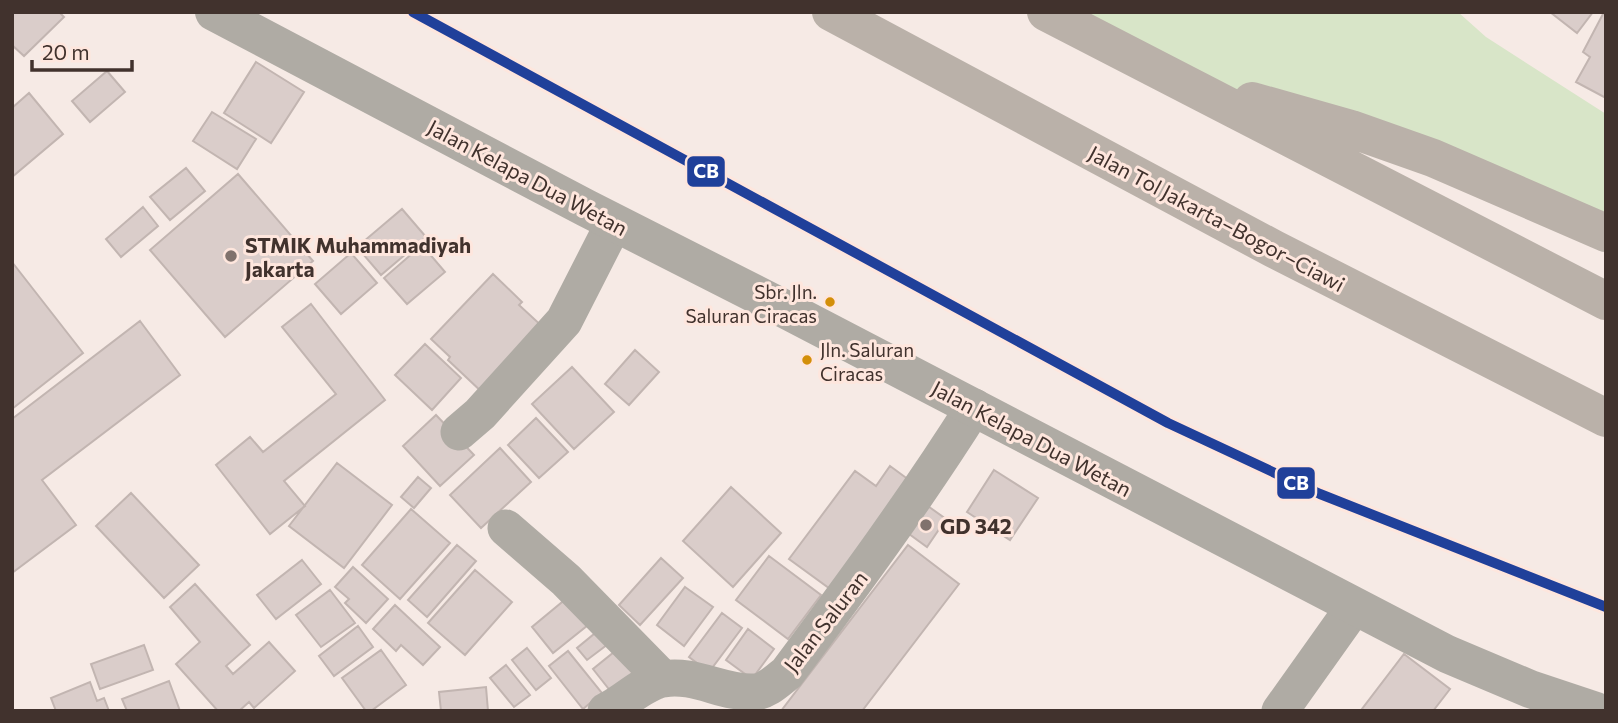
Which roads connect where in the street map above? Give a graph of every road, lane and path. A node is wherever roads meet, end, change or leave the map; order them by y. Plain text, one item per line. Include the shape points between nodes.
1 (214, 12) edge
2 (831, 12) edge
3 (1046, 12) edge
4 (1172, 79) junction
5 (614, 223) junction
6 (1606, 233) edge
7 (1606, 301) edge
8 (974, 407) junction
9 (1606, 418) edge
10 (459, 432) dead end
11 (506, 528) dead end
12 (1354, 607) junction
13 (663, 679) junction
14 (606, 711) edge
15 (1280, 711) edge
16 (1596, 711) edge

1 - 5 street, Jalan Kelapa Dua Wetan
2 - 9 highway, Jalan Tol Jakarta–Bogor–Ciawi via 1274,249
3 - 4 highway
4 - 6 highway via 1351,129 1433,158
4 - 7 highway
5 - 8 street, Jalan Kelapa Dua Wetan
5 - 10 street via 564,321
8 - 12 street, Jalan Kelapa Dua Wetan
8 - 13 street, Jalan Saluran via 904,515 787,673 755,692
11 - 13 street via 566,580
12 - 15 street
12 - 16 street, Jalan Kelapa Dua Wetan via 1447,654
13 - 14 street

